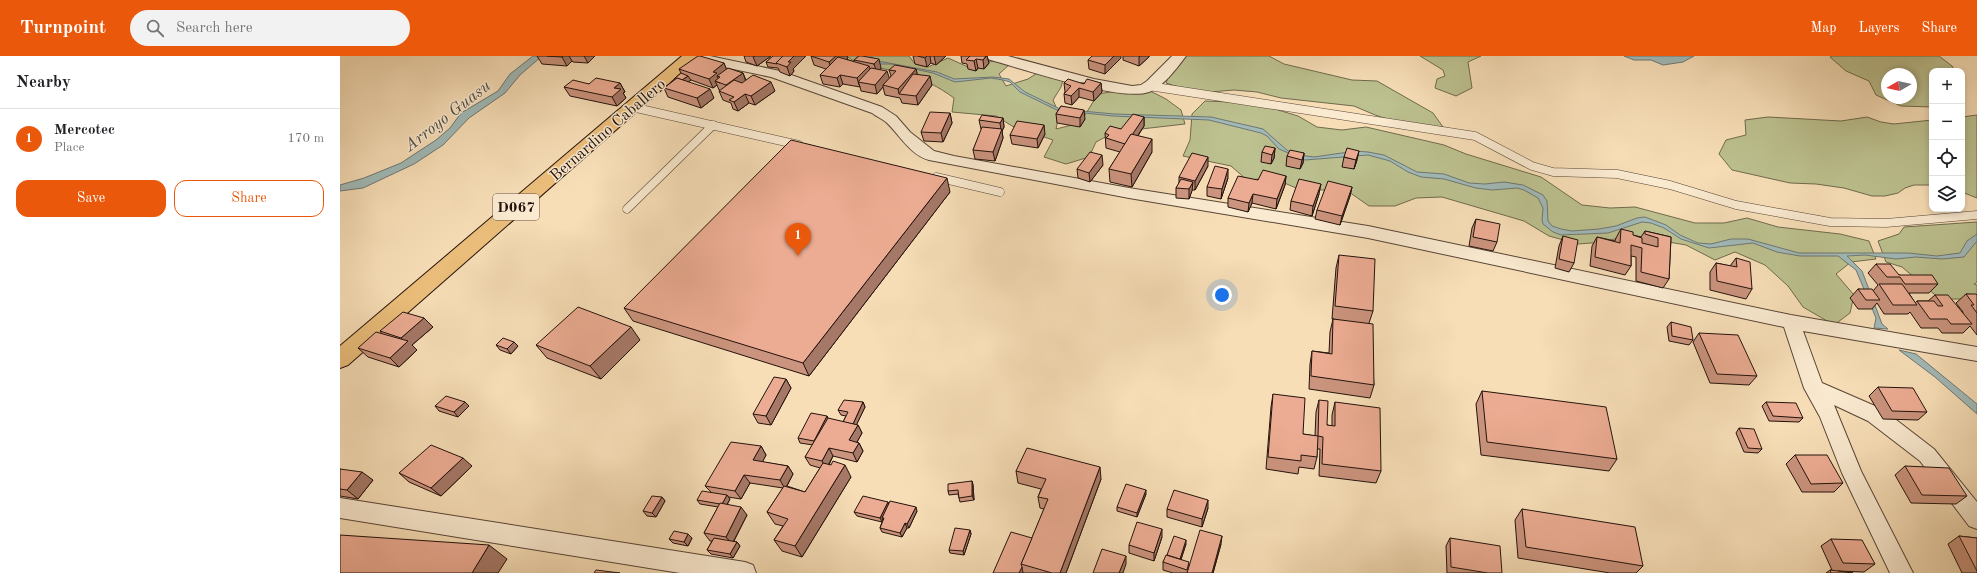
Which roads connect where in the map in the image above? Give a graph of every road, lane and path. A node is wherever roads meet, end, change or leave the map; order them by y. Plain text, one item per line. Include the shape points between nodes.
1 (692, 56) edge
2 (992, 56) edge
3 (1179, 56) edge
4 (1149, 86) junction
5 (632, 107) junction
6 (713, 125) junction
7 (808, 147) edge
8 (931, 176) edge
9 (1000, 192) dead end
10 (627, 209) dead end
11 (1977, 215) edge
12 (1791, 322) junction
13 (1977, 354) edge
14 (340, 359) edge
15 (1814, 388) junction
16 (340, 508) edge
17 (1977, 520) edge
18 (745, 573) edge
19 (1902, 573) edge

1 - 5 main road, Bernardino Caballero / D067
1 - 12 street via 775,74 876,110 891,119 910,140 929,155 1121,191 1368,232
2 - 4 street via 1108,86 1136,90
3 - 4 street
4 - 11 lane via 1475,136 1532,166 1553,172 1617,174 1736,205 1830,222 1886,223
5 - 6 lane
5 - 14 main road, Bernardino Caballero / D067
6 - 7 lane
6 - 10 lane
8 - 9 lane
12 - 13 street
12 - 15 street
15 - 17 street via 1875,414 1927,455
15 - 19 street via 1829,415 1852,473
16 - 18 street

